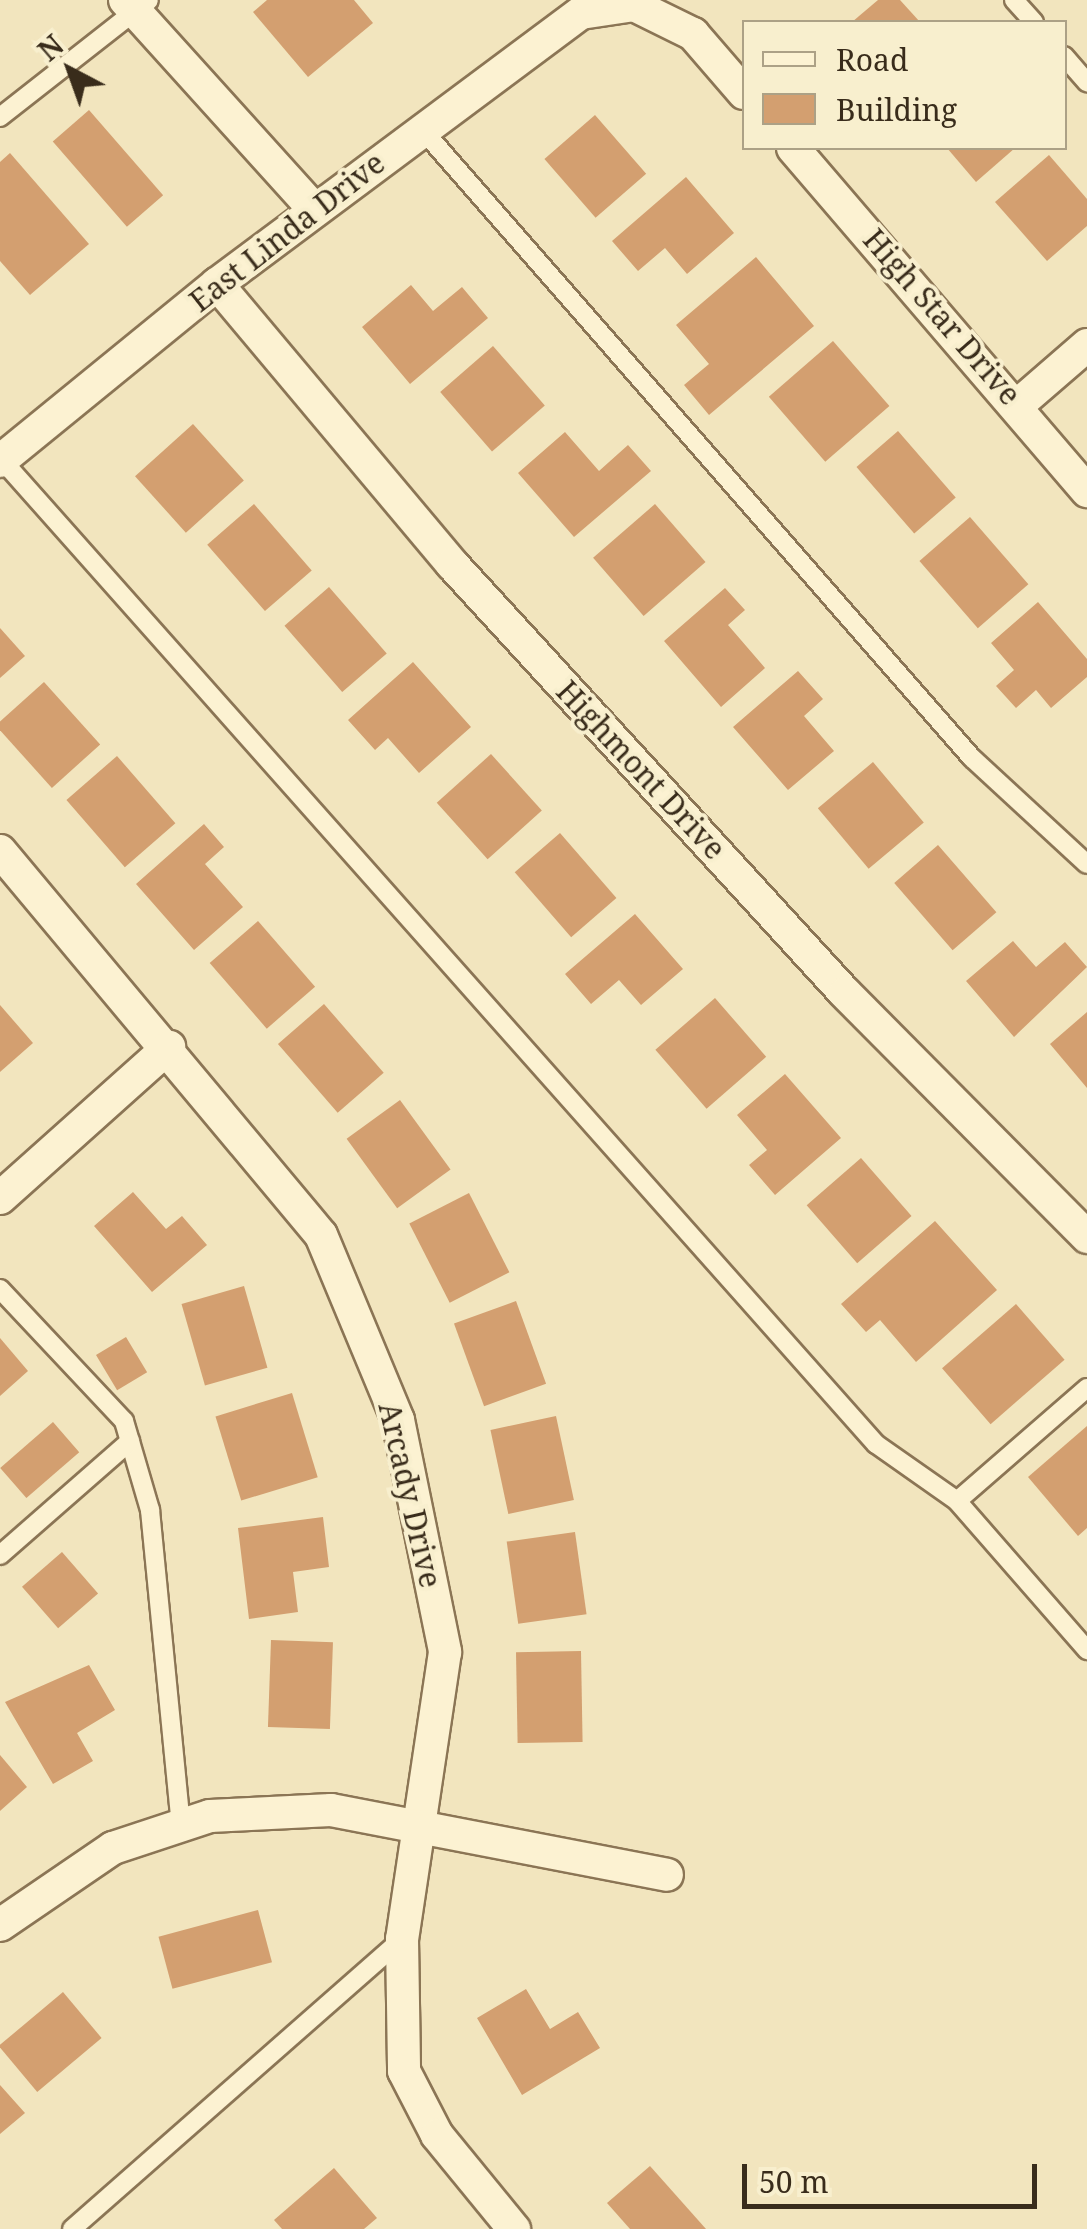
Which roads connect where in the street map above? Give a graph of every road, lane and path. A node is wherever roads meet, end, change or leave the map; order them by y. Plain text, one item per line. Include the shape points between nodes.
1 (1014, 0) edge
2 (136, 4) edge
3 (1032, 20) edge
4 (1067, 59) edge
5 (1087, 82) edge
6 (742, 90) edge
7 (0, 117) edge
8 (421, 128) junction
9 (795, 150) edge
10 (314, 209) junction
11 (217, 284) junction
12 (1087, 345) edge
13 (1019, 404) junction
14 (1, 460) edge
15 (1087, 491) edge
16 (0, 851) edge
17 (1087, 864) edge
18 (168, 1047) junction
19 (0, 1198) edge
20 (1087, 1237) edge
21 (0, 1290) edge
22 (1087, 1388) edge
23 (130, 1440) junction
24 (957, 1500) junction
25 (0, 1554) edge
26 (1087, 1650) edge
27 (181, 1826) junction
28 (418, 1827) junction
29 (667, 1875) dead end
30 (0, 1925) edge
31 (402, 1939) junction
32 (509, 2227) edge
33 (72, 2229) edge

1 - 3 lane
2 - 7 lane
2 - 10 street
4 - 5 lane
6 - 8 street, East Linda Drive via 693,34 634,5 581,12
8 - 10 street, East Linda Drive
8 - 17 lane via 972,758
9 - 13 street, High Star Drive
10 - 11 street, East Linda Drive
11 - 14 street, East Linda Drive
11 - 20 street, Highmont Drive via 452,564 845,992
12 - 13 street
13 - 15 street, High Star Drive
14 - 24 lane via 876,1444
16 - 18 street, Arcady Drive
18 - 19 street
18 - 28 street, Arcady Drive via 322,1235 398,1420 445,1652
21 - 23 lane via 124,1421
22 - 24 lane
23 - 25 lane
23 - 27 lane via 150,1510
24 - 26 lane
27 - 28 street via 331,1810
27 - 30 street via 112,1848
28 - 29 street
28 - 31 street, Arcady Drive
31 - 32 street, Arcady Drive via 404,2071 437,2135
31 - 33 lane

